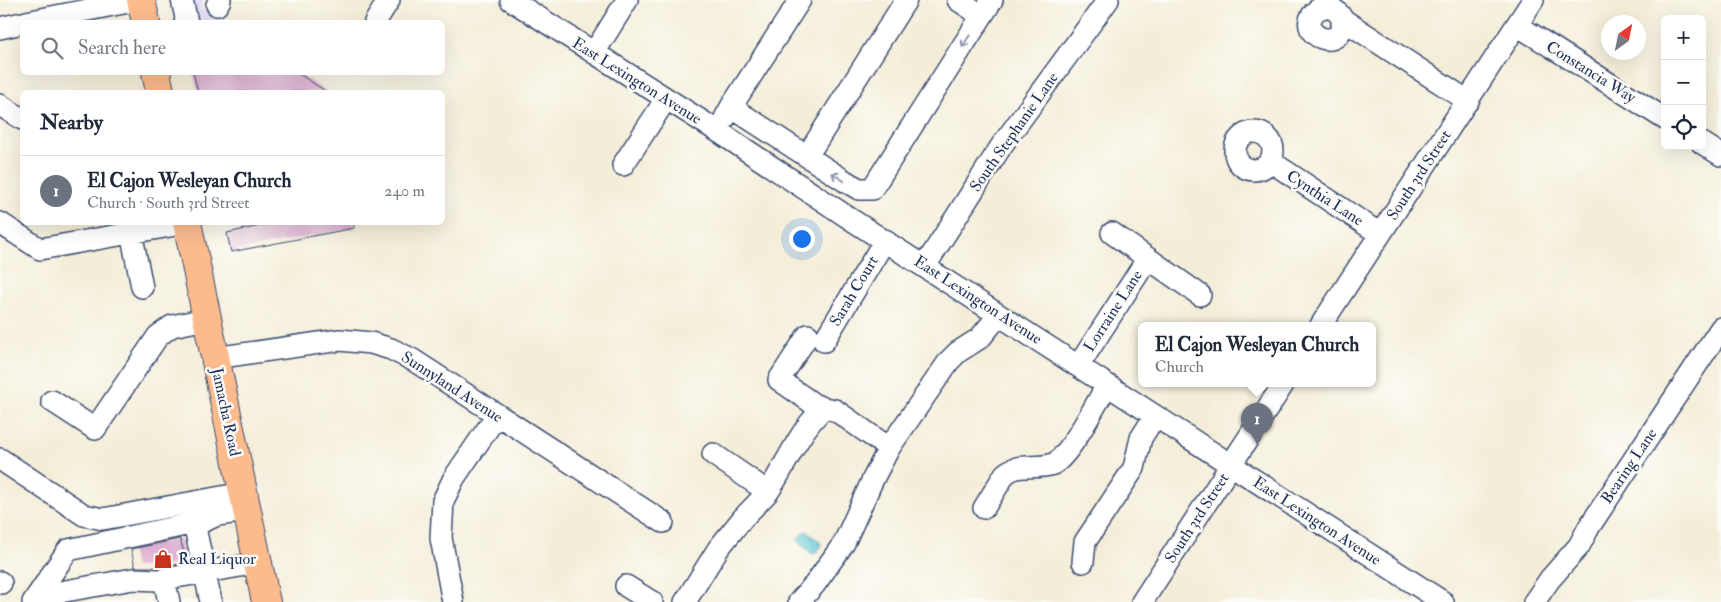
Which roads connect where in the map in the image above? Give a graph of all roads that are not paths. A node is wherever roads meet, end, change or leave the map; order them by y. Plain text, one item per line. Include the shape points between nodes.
1 (140, 0) edge
2 (182, 0) edge
3 (389, 0) edge
4 (511, 0) edge
5 (627, 0) edge
6 (800, 0) edge
7 (906, 0) edge
8 (958, 0) edge
9 (1108, 0) edge
10 (1533, 0) edge
11 (987, 8) edge
12 (1342, 18) dead end
13 (39, 20) edge
14 (145, 20) edge
15 (187, 20) edge
16 (376, 20) edge
17 (20, 24) edge
18 (1517, 26) junction
19 (0, 28) edge
20 (594, 53) junction
21 (157, 75) edge
22 (160, 90) edge
23 (666, 99) junction
24 (1468, 101) junction
25 (0, 105) edge
26 (731, 107) junction
27 (1661, 116) edge
28 (20, 118) edge
29 (719, 132) junction
30 (1706, 146) edge
31 (1721, 155) edge
32 (807, 156) junction
33 (1270, 161) dead end
34 (623, 165) dead end
35 (164, 225) edge
36 (187, 225) edge
37 (130, 228) edge
38 (2, 229) edge
39 (1381, 232) junction
40 (1112, 233) dead end
41 (885, 240) junction
42 (1148, 258) junction
43 (925, 266) junction
44 (142, 287) dead end
45 (1200, 295) dead end
46 (999, 315) junction
47 (206, 319) junction
48 (1323, 322) edge
49 (1721, 328) edge
50 (215, 358) junction
51 (1078, 366) junction
52 (1107, 385) junction
53 (1281, 387) edge
54 (52, 401) dead end
55 (824, 408) junction
56 (497, 415) junction
57 (1156, 416) junction
58 (889, 448) junction
59 (713, 454) dead end
60 (0, 459) edge
61 (1231, 465) junction
62 (768, 492) junction
63 (245, 502) junction
64 (984, 508) dead end
65 (662, 522) dead end
66 (194, 523) junction
67 (1083, 562) dead end
68 (258, 563) junction
69 (205, 572) junction
70 (164, 579) junction
71 (626, 586) dead end
72 (35, 599) edge
73 (1145, 601) edge
74 (169, 602) edge
75 (211, 602) edge
76 (266, 602) edge
77 (454, 602) edge
78 (652, 602) edge
79 (684, 602) edge
80 (799, 602) edge
81 (1443, 602) edge
82 (1534, 602) edge

1 - 13 street
1 - 14 main road
2 - 15 street
3 - 16 street
4 - 20 street, East Lexington Avenue
5 - 20 street
6 - 26 street
7 - 32 street
8 - 11 street
9 - 43 street, South Stephanie Lane via 1002,146
10 - 18 street, South 3rd Street
11 -> 32 street via 872,189 859,189
12 - 24 street
17 - 19 street
18 - 24 street, South 3rd Street
18 - 27 street, Constancia Way
20 - 23 street, East Lexington Avenue
21 - 22 main road
23 - 29 street, East Lexington Avenue
23 - 34 street
24 - 39 street, South 3rd Street
25 - 28 street
26 - 29 street
26 - 32 street
29 - 41 street, East Lexington Avenue
30 - 31 street
33 - 39 street, Cynthia Lane
35 - 37 street
36 - 47 main road, Jamacha Road
37 - 38 street via 40,249
37 - 44 street
39 - 48 street, South 3rd Street
40 - 42 street, Lorraine Lane
41 - 43 street, East Lexington Avenue
41 - 55 street, Sarah Court via 816,338 779,380 814,405
42 - 45 street, Lorraine Lane
42 - 51 street, Lorraine Lane
43 - 46 street, East Lexington Avenue
46 - 51 street, East Lexington Avenue
46 - 58 street via 980,338 949,361
47 - 50 main road, Jamacha Road
47 - 54 street via 172,326 158,336 96,430
49 - 82 street, Bearing Lane via 1579,546
50 - 56 street, Sunnyland Avenue via 340,340 372,343 414,360
50 - 63 main road, Jamacha Road
51 - 52 street, East Lexington Avenue
52 - 57 street, East Lexington Avenue
52 - 64 street via 1065,454 1051,465 1009,470
53 - 61 street, South 3rd Street
55 - 58 street via 835,410
55 - 62 street via 811,419
56 - 65 street, Sunnyland Avenue
56 - 77 street via 454,478 443,501 440,538
57 - 61 street, East Lexington Avenue
57 - 67 street via 1141,438 1134,468 1085,542
58 - 80 street via 844,543
59 - 62 street
60 - 63 street via 84,515 103,519
61 - 73 street, South 3rd Street
61 - 81 street, East Lexington Avenue
62 - 79 street via 718,549
63 - 66 street
63 - 68 main road, Jamacha Road
66 - 69 street
66 - 72 street via 68,550
68 - 69 street
68 - 76 main road, Jamacha Road
69 - 70 street
69 - 75 street
70 - 72 street via 133,579
70 - 74 street
71 - 78 street

